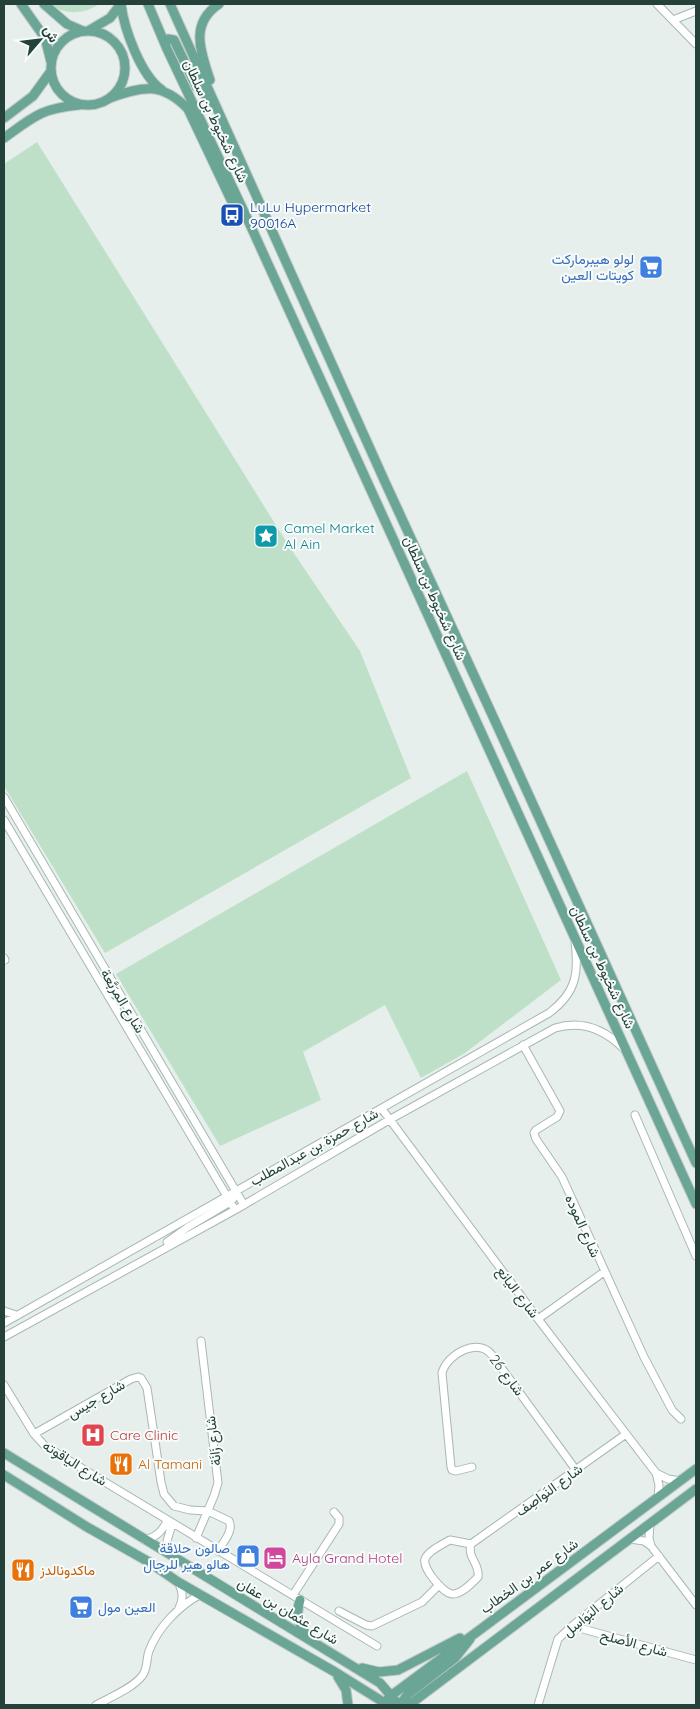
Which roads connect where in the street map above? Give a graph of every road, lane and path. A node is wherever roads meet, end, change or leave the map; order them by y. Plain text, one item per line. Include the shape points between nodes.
1 (20, 4) edge
2 (44, 4) edge
3 (121, 4) edge
4 (148, 4) edge
5 (219, 4) edge
6 (657, 4) edge
7 (173, 5) edge
8 (696, 11) edge
9 (673, 20) junction
10 (86, 31) junction
11 (165, 44) junction
12 (696, 44) edge
13 (51, 67) junction
14 (165, 91) junction
15 (108, 99) junction
16 (83, 104) junction
17 (217, 107) junction
18 (4, 118) edge
19 (4, 138) edge
20 (247, 218) junction
21 (4, 797) edge
22 (4, 820) edge
23 (574, 937) junction
24 (523, 1045) junction
25 (626, 1051) junction
26 (382, 1109) junction
27 (635, 1115) dead end
28 (389, 1120) junction
29 (696, 1163) edge
30 (236, 1191) junction
31 (229, 1199) junction
32 (696, 1204) edge
33 (244, 1205) junction
34 (235, 1210) junction
35 (154, 1254) junction
36 (696, 1256) edge
37 (604, 1272) junction
38 (4, 1311) edge
39 (17, 1315) junction
40 (538, 1319) junction
41 (4, 1323) edge
42 (4, 1337) edge
43 (201, 1341) dead end
44 (4, 1385) edge
45 (681, 1419) dead end
46 (34, 1434) junction
47 (626, 1434) junction
48 (4, 1454) edge
49 (472, 1466) dead end
50 (576, 1470) junction
51 (696, 1470) edge
52 (656, 1473) junction
53 (4, 1475) edge
54 (681, 1481) junction
55 (696, 1489) edge
56 (658, 1498) junction
57 (208, 1511) junction
58 (334, 1512) dead end
59 (170, 1522) junction
60 (650, 1524) junction
61 (196, 1538) junction
62 (630, 1539) junction
63 (144, 1540) junction
64 (471, 1544) junction
65 (651, 1546) junction
66 (218, 1551) junction
67 (170, 1555) junction
68 (659, 1556) junction
69 (178, 1582) junction
70 (439, 1585) junction
71 (200, 1594) junction
72 (296, 1597) junction
73 (696, 1605) edge
74 (179, 1608) junction
75 (340, 1611) dead end
76 (572, 1626) junction
77 (472, 1634) junction
78 (312, 1642) junction
79 (377, 1646) dead end
80 (696, 1660) edge
81 (347, 1664) junction
82 (335, 1672) junction
83 (392, 1695) junction
84 (384, 1704) edge
85 (96, 1705) edge
86 (348, 1705) edge
87 (399, 1705) edge
88 (403, 1705) edge
89 (410, 1705) edge
90 (538, 1705) edge

1 - 13 main road via 46,38
2 - 10 main road via 67,24
3 - 10 main road via 110,18
3 - 14 main road via 124,23 142,66 153,83
4 - 11 main road, شارع شخبوط بن سلطان
5 - 17 main road via 204,18 199,40
6 - 9 street
7 - 17 main road, شارع شخبوط بن سلطان
8 - 9 street
9 - 12 street
10 - 13 main road via 71,35 62,42 54,52
10 - 15 main road via 102,34 114,42 124,61 121,82
11 - 17 main road via 168,39 174,40 196,86
11 - 20 main road, شارع شخبوط بن سلطان
13 - 16 main road via 52,78 59,90 69,100
13 - 18 main road via 33,96
14 - 15 main road via 134,90
14 - 20 main road via 188,110 233,204
15 - 16 main road via 96,104
16 - 19 main road via 42,112
17 - 29 main road, شارع شخبوط بن سلطان
20 - 23 main road, شارع شخبوط بن سلطان
21 - 30 street, شارع المِرَبَّعة
22 - 31 street, شارع المِرَبَّعة
23 - 25 main road, شارع شخبوط بن سلطان
23 - 26 street, شارع حمزة بن عبدالمطلب via 576,974 573,985 559,1006
24 - 25 street, شارع حمزة بن عبدالمطلب via 555,1028 583,1025 605,1032
24 - 28 street, شارع حمزة بن عبدالمطلب
24 - 37 street, شارع الموده via 560,1111 557,1117 536,1130 534,1136 562,1177
25 - 32 main road, شارع شخبوط بن سلطان
26 - 28 street, شارع اليانع
26 - 30 street, شارع حمزة بن عبدالمطلب
27 - 36 street
28 - 33 street, شارع حمزة بن عبدالمطلب
28 - 40 street, شارع اليانع
30 - 31 street, شارع حمزة بن عبدالمطلب
30 - 33 street, شارع المِرَبَّعة
31 - 34 street, شارع المِرَبَّعة
31 - 35 street
31 - 39 street, شارع حمزة بن عبدالمطلب
33 - 34 street, شارع حمزة بن عبدالمطلب
34 - 35 street, شارع حمزة بن عبدالمطلب
35 - 42 street, شارع حمزة بن عبدالمطلب
37 - 40 street
37 - 45 street, شارع الموده via 644,1357 672,1410
38 - 39 street
39 - 41 street, شارع حمزة بن عبدالمطلب
40 - 47 street, شارع اليانع
43 - 57 street, شارع زَانَة via 218,1483
44 - 46 street, شارع الياقوته
46 - 57 street, شارع جيس via 131,1379 141,1378 147,1388 164,1494 181,1509
46 - 59 street, شارع الياقوته via 45,1446
47 - 50 street, شارع النَواصِف
47 - 52 street, شارع اليانع
48 - 63 main road, شارع عثمان بن عفان
49 - 50 street, شارع 26 via 456,1471 451,1467 442,1373 452,1358 478,1346 489,1352
50 - 64 street, شارع النَواصِف
51 - 54 main road, شارع عمر بن الخطاب
52 - 54 street
52 - 56 street via 660,1485
53 - 69 main road, شارع عثمان بن عفان
54 - 56 main road, شارع عمر بن الخطاب
55 - 60 main road
56 - 77 main road, شارع عمر بن الخطاب
57 - 61 street, شارع زَانَة
57 - 66 street via 231,1524 231,1530
58 - 72 street via 339,1524
59 - 61 street, شارع الياقوته
59 - 63 street via 157,1535
59 - 67 street via 167,1542
60 - 62 main road
60 - 65 street
61 - 66 street, شارع الياقوته
62 - 65 street via 644,1541
62 - 89 main road
63 - 67 main road, شارع عثمان بن عفان
64 - 70 street via 469,1552 478,1577 454,1594
64 - 70 street via 453,1539 428,1554 426,1567
65 - 68 street
66 - 72 street, شارع الياقوته
67 - 78 main road, شارع عثمان بن عفان
68 - 73 street
68 - 76 street, شارع البَوَاسِل
69 - 71 main road, شارع عثمان بن عفان
69 - 74 street via 183,1598
70 - 75 street via 422,1602 372,1626
71 - 74 street
71 - 82 main road, شارع عثمان بن عفان
72 - 78 main road via 298,1619
72 - 79 street, شارع الياقوته
74 - 85 street via 153,1643 141,1677
76 - 80 street, شارع الأصلح
76 - 90 street, شارع البَوَاسِل via 556,1645
77 - 81 main road via 392,1672 374,1672
77 - 83 main road, شارع عمر بن الخطاب
77 - 88 main road via 455,1658 407,1695
78 - 81 main road, شارع عثمان بن عفان
81 - 83 main road, شارع عثمان بن عفان via 380,1683
82 - 84 main road, شارع عثمان بن عفان
82 - 86 main road via 346,1690
83 - 84 main road
83 - 87 main road, شارع عثمان بن عفان

